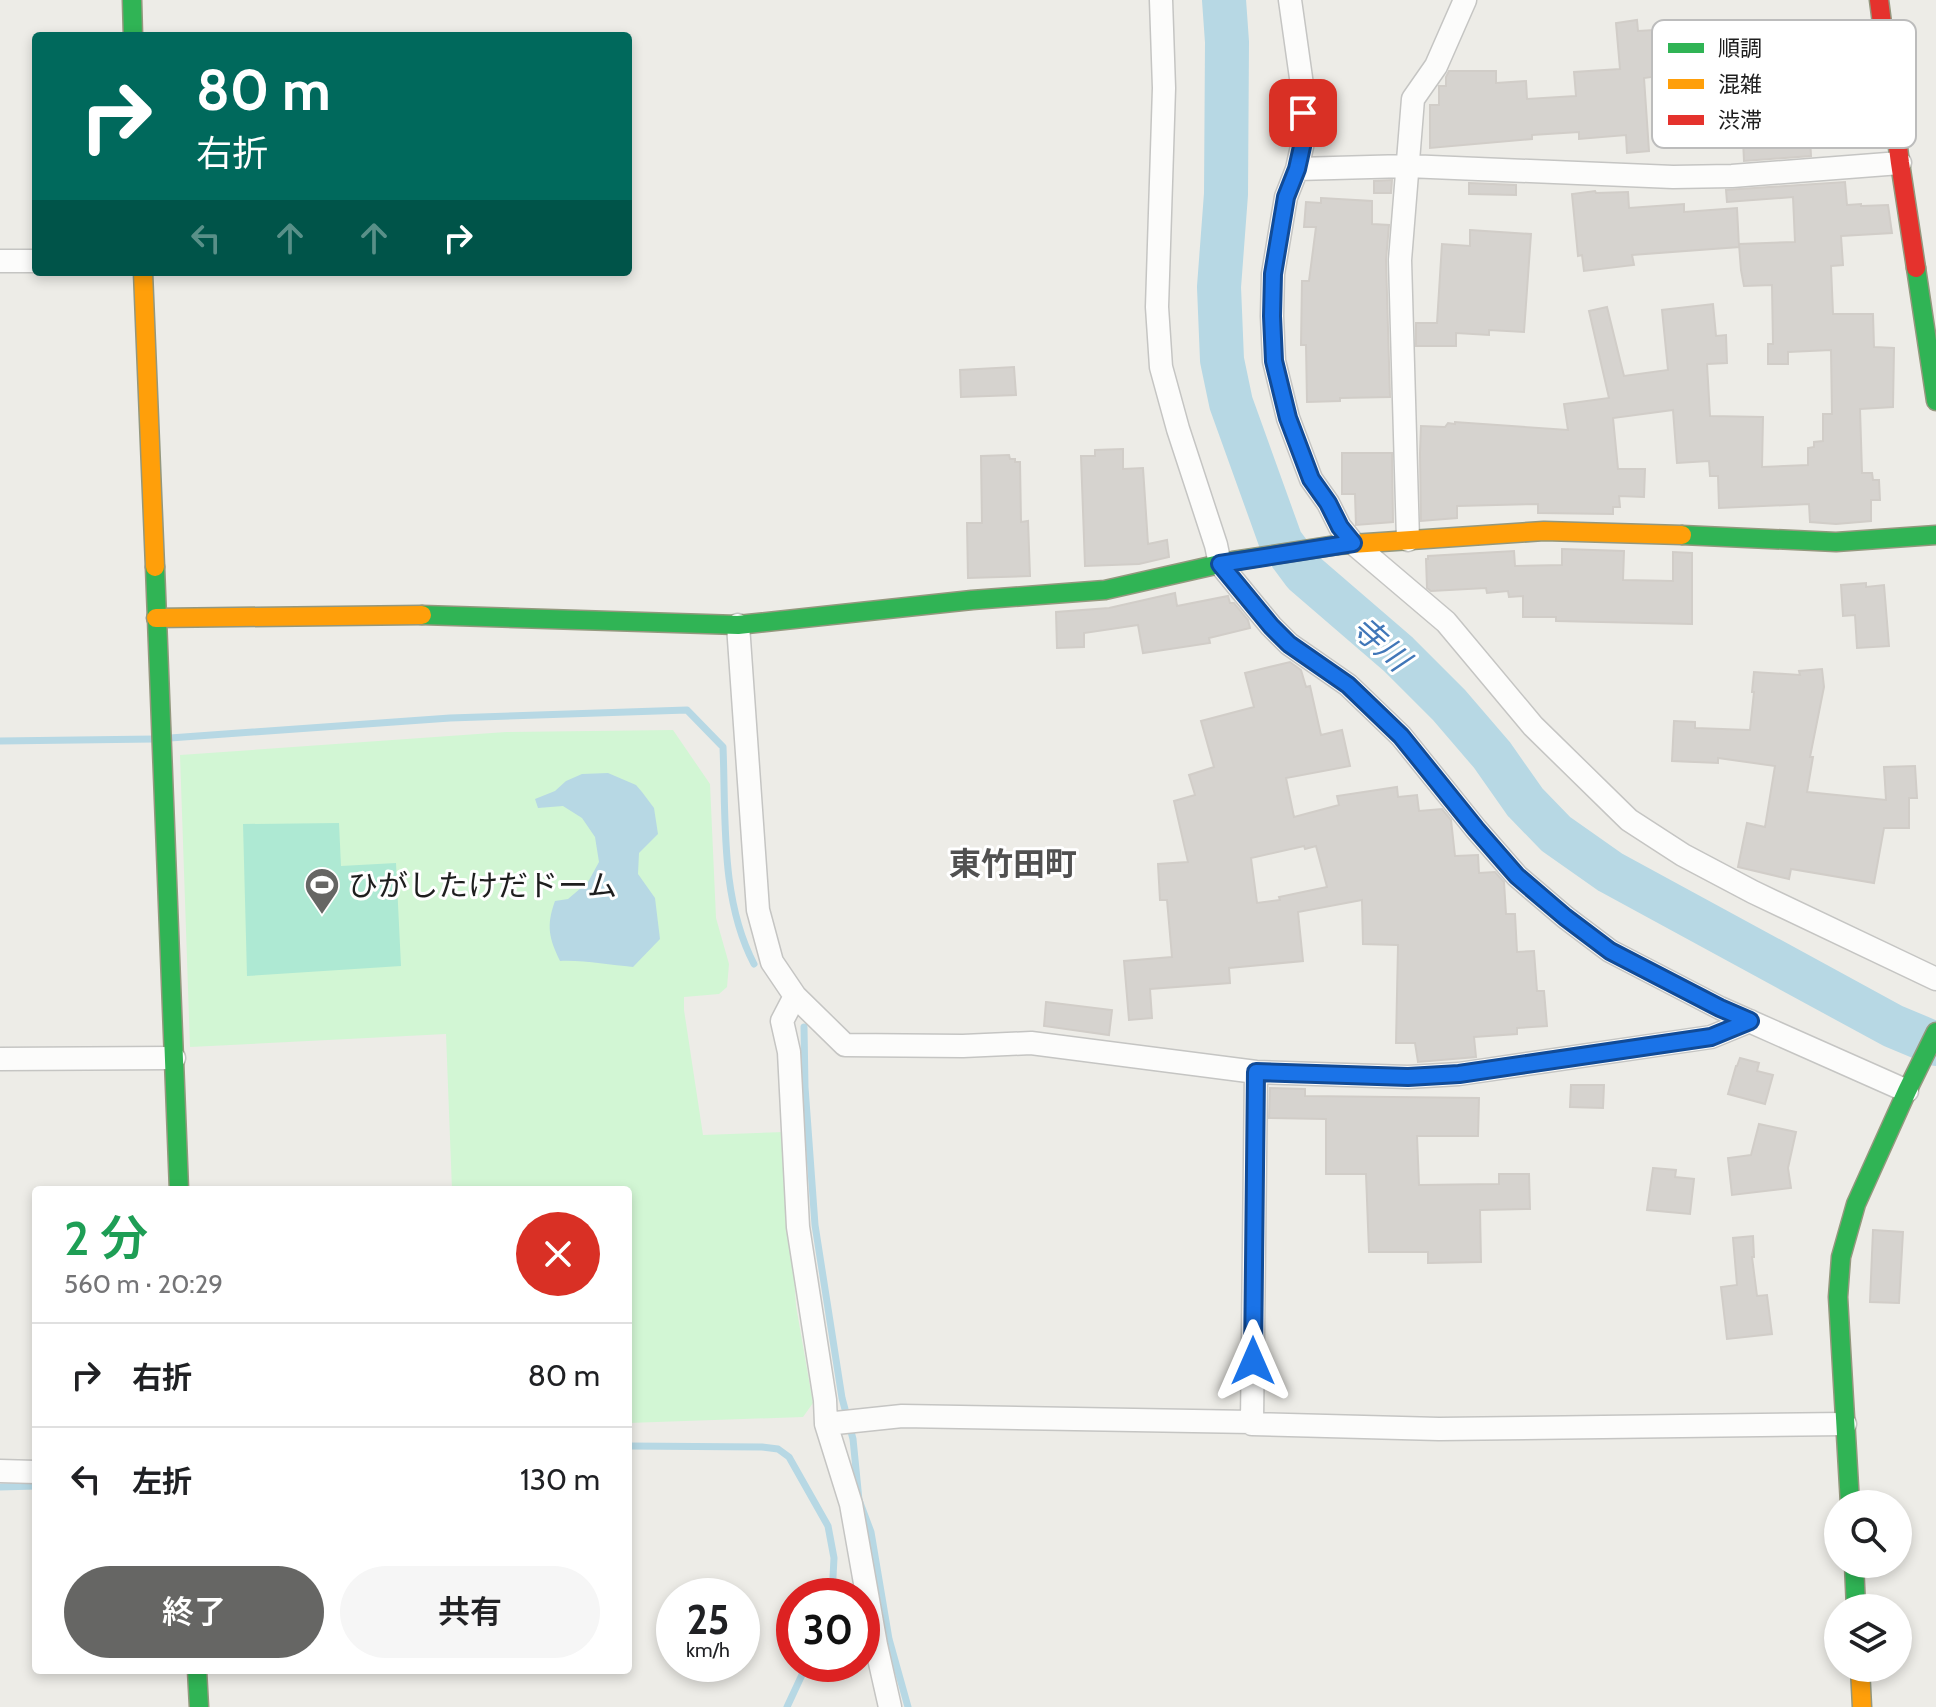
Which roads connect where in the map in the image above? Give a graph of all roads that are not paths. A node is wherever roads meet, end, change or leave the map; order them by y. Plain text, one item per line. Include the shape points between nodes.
1 (132, 0) edge
2 (1161, 0) edge
3 (1290, 0) edge
4 (1465, 0) edge
5 (1879, 0) edge
6 (1882, 20) edge
7 (133, 32) edge
8 (1898, 148) edge
9 (1900, 163) junction
10 (1407, 166) junction
11 (1297, 169) junction
12 (0, 261) edge
13 (32, 261) edge
14 (143, 276) edge
15 (1936, 401) edge
16 (1936, 535) edge
17 (1408, 540) junction
18 (1347, 544) junction
19 (1226, 562) junction
20 (156, 618) junction
21 (738, 625) junction
22 (1936, 979) edge
23 (795, 996) junction
24 (1750, 1021) junction
25 (1936, 1032) edge
26 (174, 1058) junction
27 (0, 1059) edge
28 (1256, 1072) junction
29 (1909, 1087) junction
30 (179, 1186) edge
31 (1252, 1422) junction
32 (826, 1424) junction
33 (1845, 1424) junction
34 (0, 1471) edge
35 (32, 1472) edge
36 (1849, 1490) edge
37 (197, 1674) edge
38 (1861, 1682) edge
39 (199, 1707) edge
40 (890, 1707) edge
41 (1862, 1707) edge

1 - 7 street
2 - 19 street via 1161,367 1216,545
3 - 11 street via 1302,85 1303,142
4 - 10 street via 1436,66 1413,99
5 - 6 street
8 - 9 street
9 - 10 street via 1673,177
9 - 15 street
10 - 11 street
10 - 17 street via 1400,260
11 - 18 street via 1286,197 1273,274 1274,361 1311,479
12 - 13 street
14 - 20 street
16 - 17 street via 1836,542 1544,531
17 - 18 street
18 - 19 street
18 - 22 street via 1446,622 1533,726 1629,820 1753,892
19 - 21 street via 1105,590
19 - 24 street via 1271,626 1348,685 1401,736 1517,876 1610,951
20 - 21 street via 400,614
20 - 26 street
21 - 23 street via 758,910 772,962
23 - 28 street via 845,1045 1031,1043
23 - 32 street via 782,1021 789,1052 798,1227
24 - 28 street via 1711,1037 1459,1074
24 - 29 street
25 - 29 street
26 - 27 street
26 - 30 street
28 - 31 street
29 - 33 street via 1856,1204 1841,1257
31 - 32 street via 902,1416
31 - 33 street via 1439,1429
32 - 40 street via 851,1504
33 - 36 street
34 - 35 street
37 - 39 street
38 - 41 street

